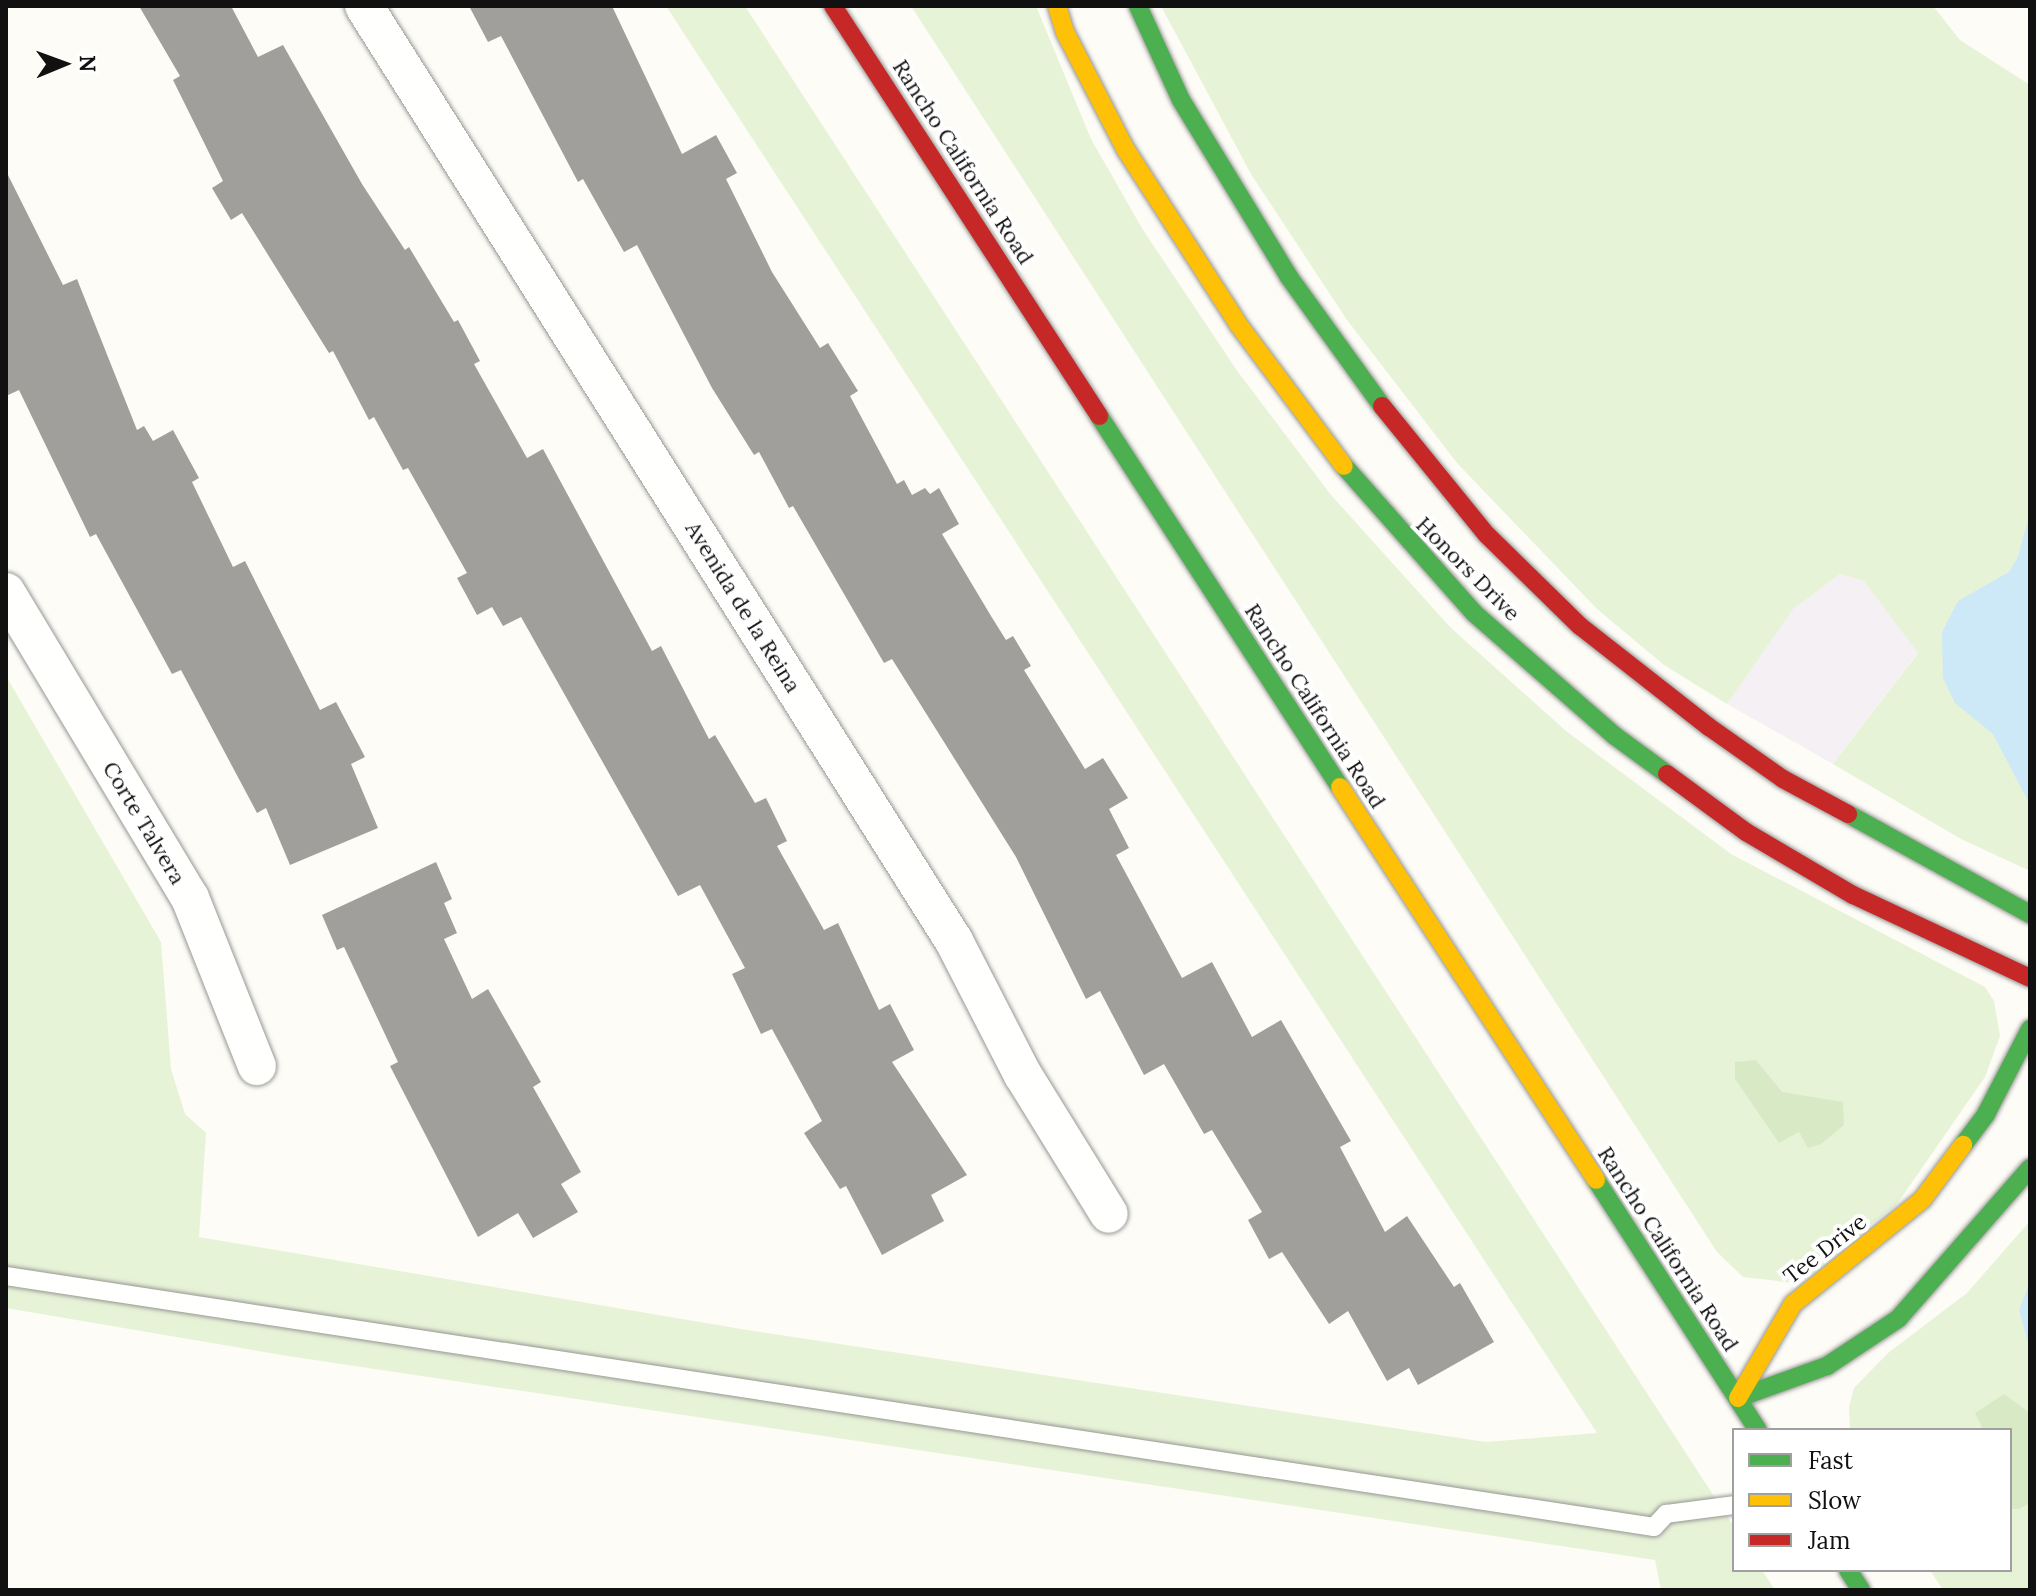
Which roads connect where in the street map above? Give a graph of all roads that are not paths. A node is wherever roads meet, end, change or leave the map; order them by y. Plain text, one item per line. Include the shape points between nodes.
1 (364, 6) edge
2 (833, 6) edge
3 (1057, 6) edge
4 (1138, 6) edge
5 (6, 592) edge
6 (2030, 914) edge
7 (2030, 978) edge
8 (2030, 1029) edge
9 (257, 1066) dead end
10 (2030, 1168) edge
11 (1109, 1214) dead end
12 (6, 1276) edge
13 (1738, 1398) junction
14 (1757, 1428) edge
15 (1732, 1505) edge
16 (1849, 1572) edge
17 (1861, 1590) edge

1 - 11 street, Avenida de la Reina via 954,941 1023,1075
2 - 13 street, Rancho California Road
3 - 7 street, Honors Drive via 1065,32 1126,150 1238,324 1369,500 1474,613 1615,736 1746,832 1853,895
4 - 6 street, Honors Drive via 1181,100 1289,277 1413,450 1487,535 1580,626 1771,770
5 - 9 street, Corte Talvera via 190,898
8 - 13 street, Tee Drive via 1986,1114 1922,1200 1793,1304
10 - 13 street via 1898,1319 1827,1366
12 - 15 lane via 1654,1527 1666,1514
13 - 14 street, Rancho California Road
16 - 17 street

